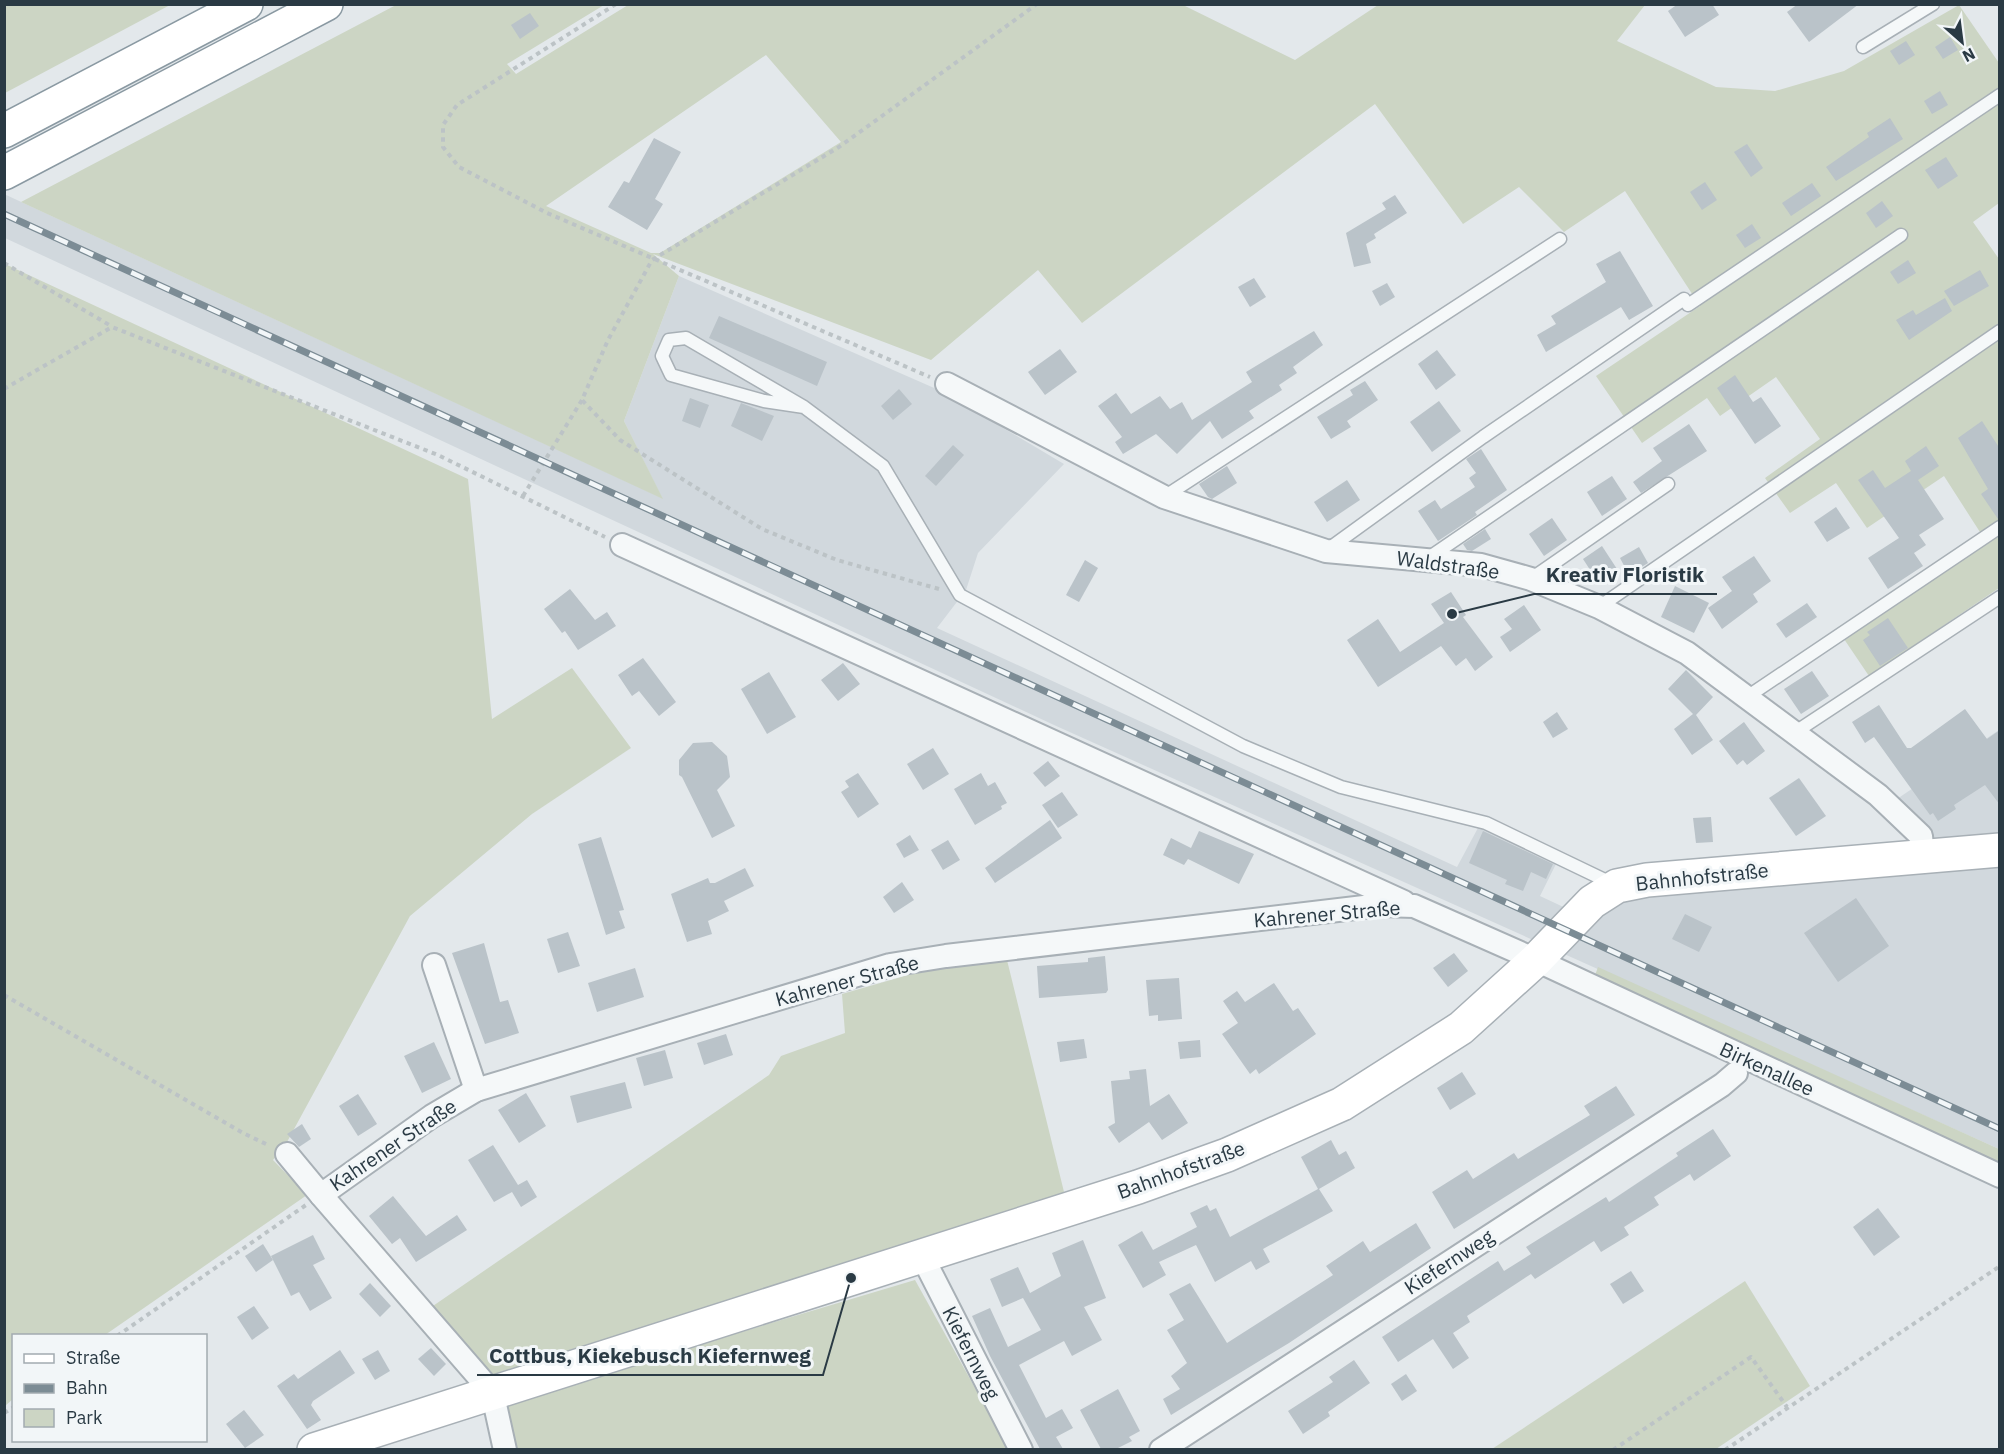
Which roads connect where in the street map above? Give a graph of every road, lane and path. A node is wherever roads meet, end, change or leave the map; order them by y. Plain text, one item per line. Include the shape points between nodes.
1 (246, 4) edge
2 (326, 4) edge
3 (616, 4) edge
4 (1037, 4) edge
5 (1933, 4) edge
6 (1863, 47) dead end
7 (2000, 95) edge
8 (4, 131) edge
9 (4, 173) edge
10 (1901, 235) dead end
11 (1560, 239) dead end
12 (652, 260) junction
13 (4, 263) edge
14 (112, 327) junction
15 (2000, 331) edge
16 (947, 384) joint
17 (4, 389) edge
18 (582, 400) junction
19 (804, 407) junction
20 (1668, 484) dead end
21 (522, 496) junction
22 (1164, 497) junction
23 (2000, 527) edge
24 (622, 545) joint
25 (1326, 551) junction
26 (1426, 560) junction
27 (1531, 579) junction
28 (960, 595) junction
29 (2000, 597) edge
30 (1599, 607) junction
31 (1747, 697) junction
32 (1794, 732) junction
33 (2000, 850) edge
34 (1923, 856) junction
35 (1617, 886) junction
36 (1414, 906) junction
37 (1536, 960) junction
38 (434, 965) dead end
39 (4, 995) edge
40 (1736, 1073) dead end
41 (476, 1090) junction
42 (287, 1154) joint
43 (2000, 1176) edge
44 (321, 1195) junction
45 (922, 1256) junction
46 (2000, 1266) edge
47 (118, 1334) edge
48 (492, 1391) junction
49 (1787, 1407) junction
50 (320, 1449) edge
51 (505, 1449) edge
52 (1021, 1449) edge
53 (1161, 1449) edge
54 (1613, 1449) edge
55 (1725, 1449) edge

1 - 8 main road
2 - 9 main road
3 - 12 path via 458,105 443,125 443,147 459,167 547,213
4 - 12 path via 839,147
5 - 6 lane
7 - 25 lane via 1688,305 1684,299
10 - 26 lane
11 - 22 lane
12 - 16 path via 815,325
12 - 18 path via 608,340
13 - 14 path
14 - 17 path
14 - 21 path via 438,455
15 - 30 lane
16 - 22 street, Waldstraße
18 - 21 path
18 - 28 path via 620,440 762,529 837,560
19 - 19 lane via 686,339 669,340 662,356 670,375 764,401
19 - 28 lane via 883,466
20 - 27 lane
21 - 24 path
22 - 25 street, Waldstraße
23 - 31 lane
24 - 36 street, Kahrener Straße
25 - 26 street, Waldstraße
26 - 27 street, Waldstraße via 1481,565
27 - 30 street, Waldstraße
28 - 35 lane via 1243,746 1341,787 1486,823
29 - 32 lane
30 - 31 street, Waldstraße via 1687,653
31 - 32 street, Waldstraße
32 - 34 street, Waldstraße via 1878,795 1921,836
33 - 34 main road, Bahnhofstraße
34 - 35 main road, Bahnhofstraße via 1647,880
35 - 37 main road, Bahnhofstraße via 1592,902
36 - 37 street, Kahrener Straße
36 - 41 street, Kahrener Straße via 1381,905 890,965
37 - 43 street, Birkenallee
37 - 45 main road, Bahnhofstraße via 1461,1028 1320,1115 1138,1187
38 - 41 street
39 - 42 path via 243,1133
40 - 53 street, Kiefernweg
41 - 44 street, Kahrener Straße via 432,1116
42 - 44 street, Kahrener Straße
44 - 47 path
44 - 48 street, Kahrener Straße
45 - 48 main road, Bahnhofstraße
45 - 52 street, Kiefernweg
46 - 49 path
48 - 50 main road, Bahnhofstraße
48 - 51 street
49 - 54 path via 1751,1357
49 - 55 path

